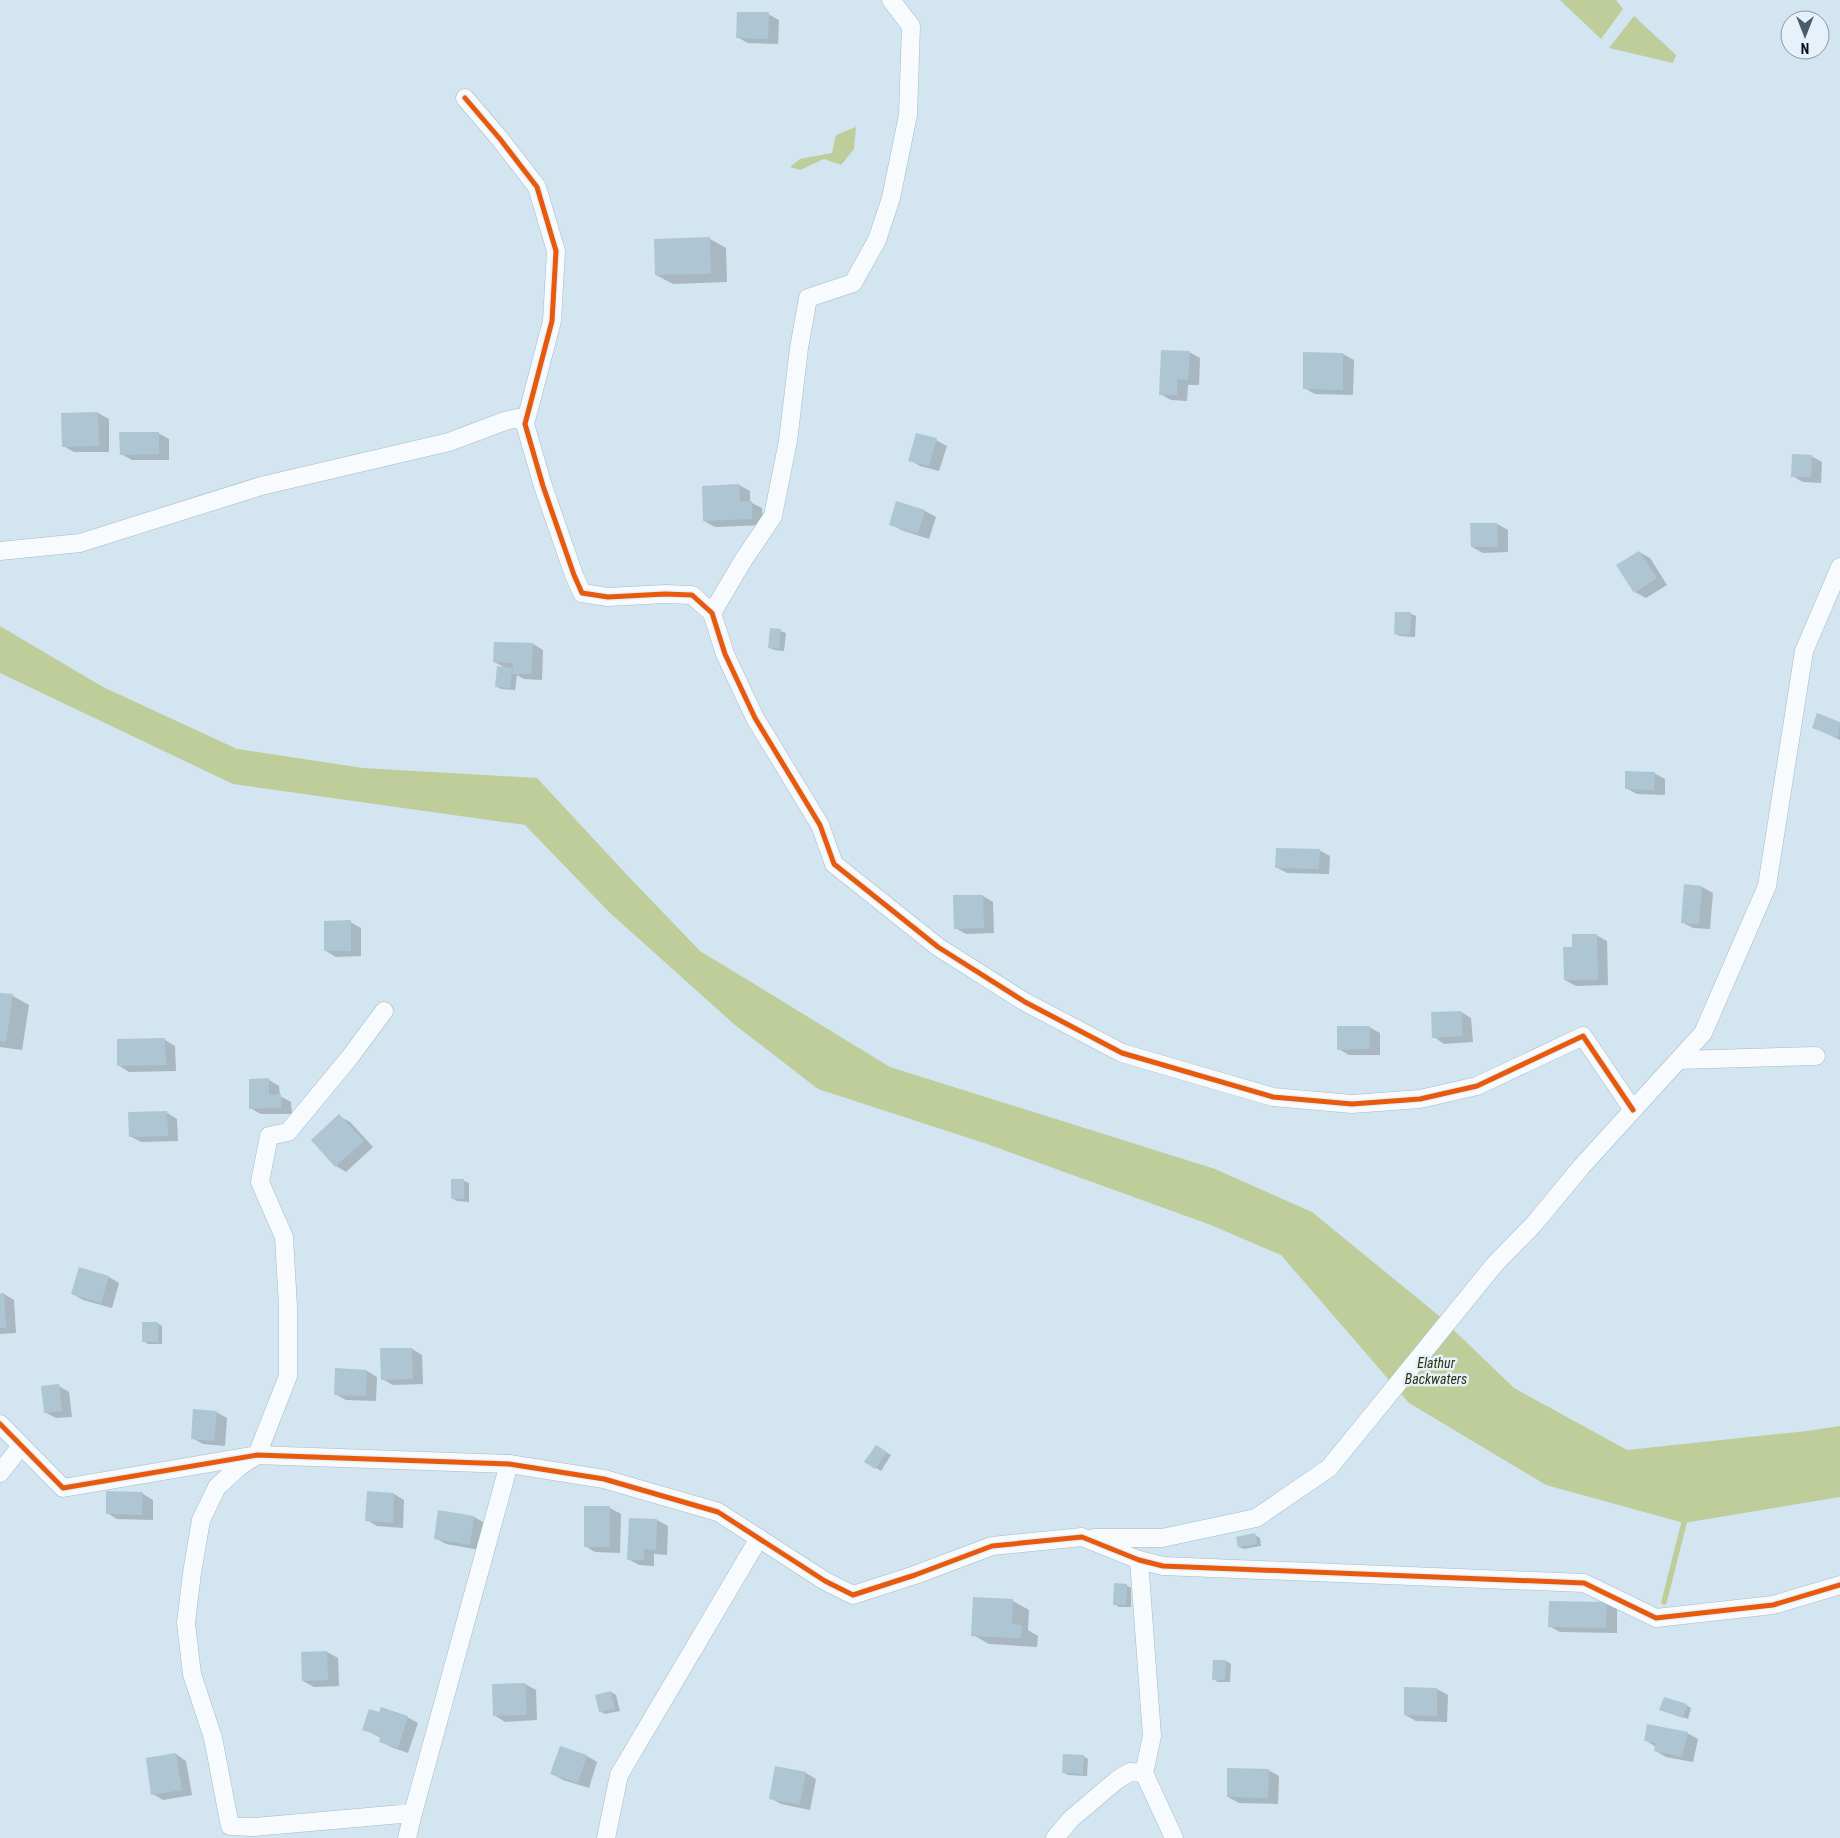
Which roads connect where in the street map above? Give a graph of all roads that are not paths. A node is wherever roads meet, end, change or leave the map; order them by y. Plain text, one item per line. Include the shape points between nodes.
1 (891, 0) edge
2 (465, 98) dead end
3 (525, 424) junction
4 (0, 551) edge
5 (1840, 567) edge
6 (712, 613) junction
7 (384, 1011) dead end
8 (1816, 1056) dead end
9 (1679, 1060) junction
10 (1633, 1110) junction
11 (0, 1424) edge
12 (21, 1446) junction
13 (257, 1455) junction
14 (509, 1464) junction
15 (0, 1473) edge
16 (759, 1538) junction
17 (1082, 1538) junction
18 (1139, 1560) junction
19 (1840, 1586) edge
20 (1137, 1772) junction
21 (413, 1813) junction
22 (406, 1838) edge
23 (606, 1838) edge
24 (1056, 1838) edge
25 (1174, 1838) edge

1 - 6 street via 911,26 908,115 891,198 877,240 853,283 808,298 788,441 773,516
2 - 3 street via 537,187 556,251 552,321
3 - 4 street via 518,418 505,421 449,442 261,486 80,543
3 - 6 street via 543,486 582,593 608,597 692,595
5 - 9 street via 1804,651 1767,886 1703,1033
6 - 10 street via 725,654 755,718 820,824 834,864 938,947 1025,1002 1122,1053 1273,1097 1352,1104 1420,1099 1477,1086 1583,1036
7 - 13 street via 288,1132 270,1136 260,1182 284,1237 288,1376
8 - 9 street
9 - 10 street
10 - 17 street via 1495,1264 1329,1468 1256,1518 1162,1538
11 - 12 street
12 - 13 street via 63,1488
12 - 15 street
13 - 14 street
13 - 21 street via 217,1488 201,1520 186,1623 192,1674 213,1738 230,1826 253,1827
14 - 16 street via 604,1479 718,1512
14 - 21 street
16 - 17 street via 852,1595 992,1546
16 - 23 street via 619,1775
17 - 18 street
18 - 19 street via 1163,1566 1584,1583 1656,1618 1773,1605
18 - 20 street via 1152,1736
20 - 24 street via 1071,1819
20 - 25 street
21 - 22 street

